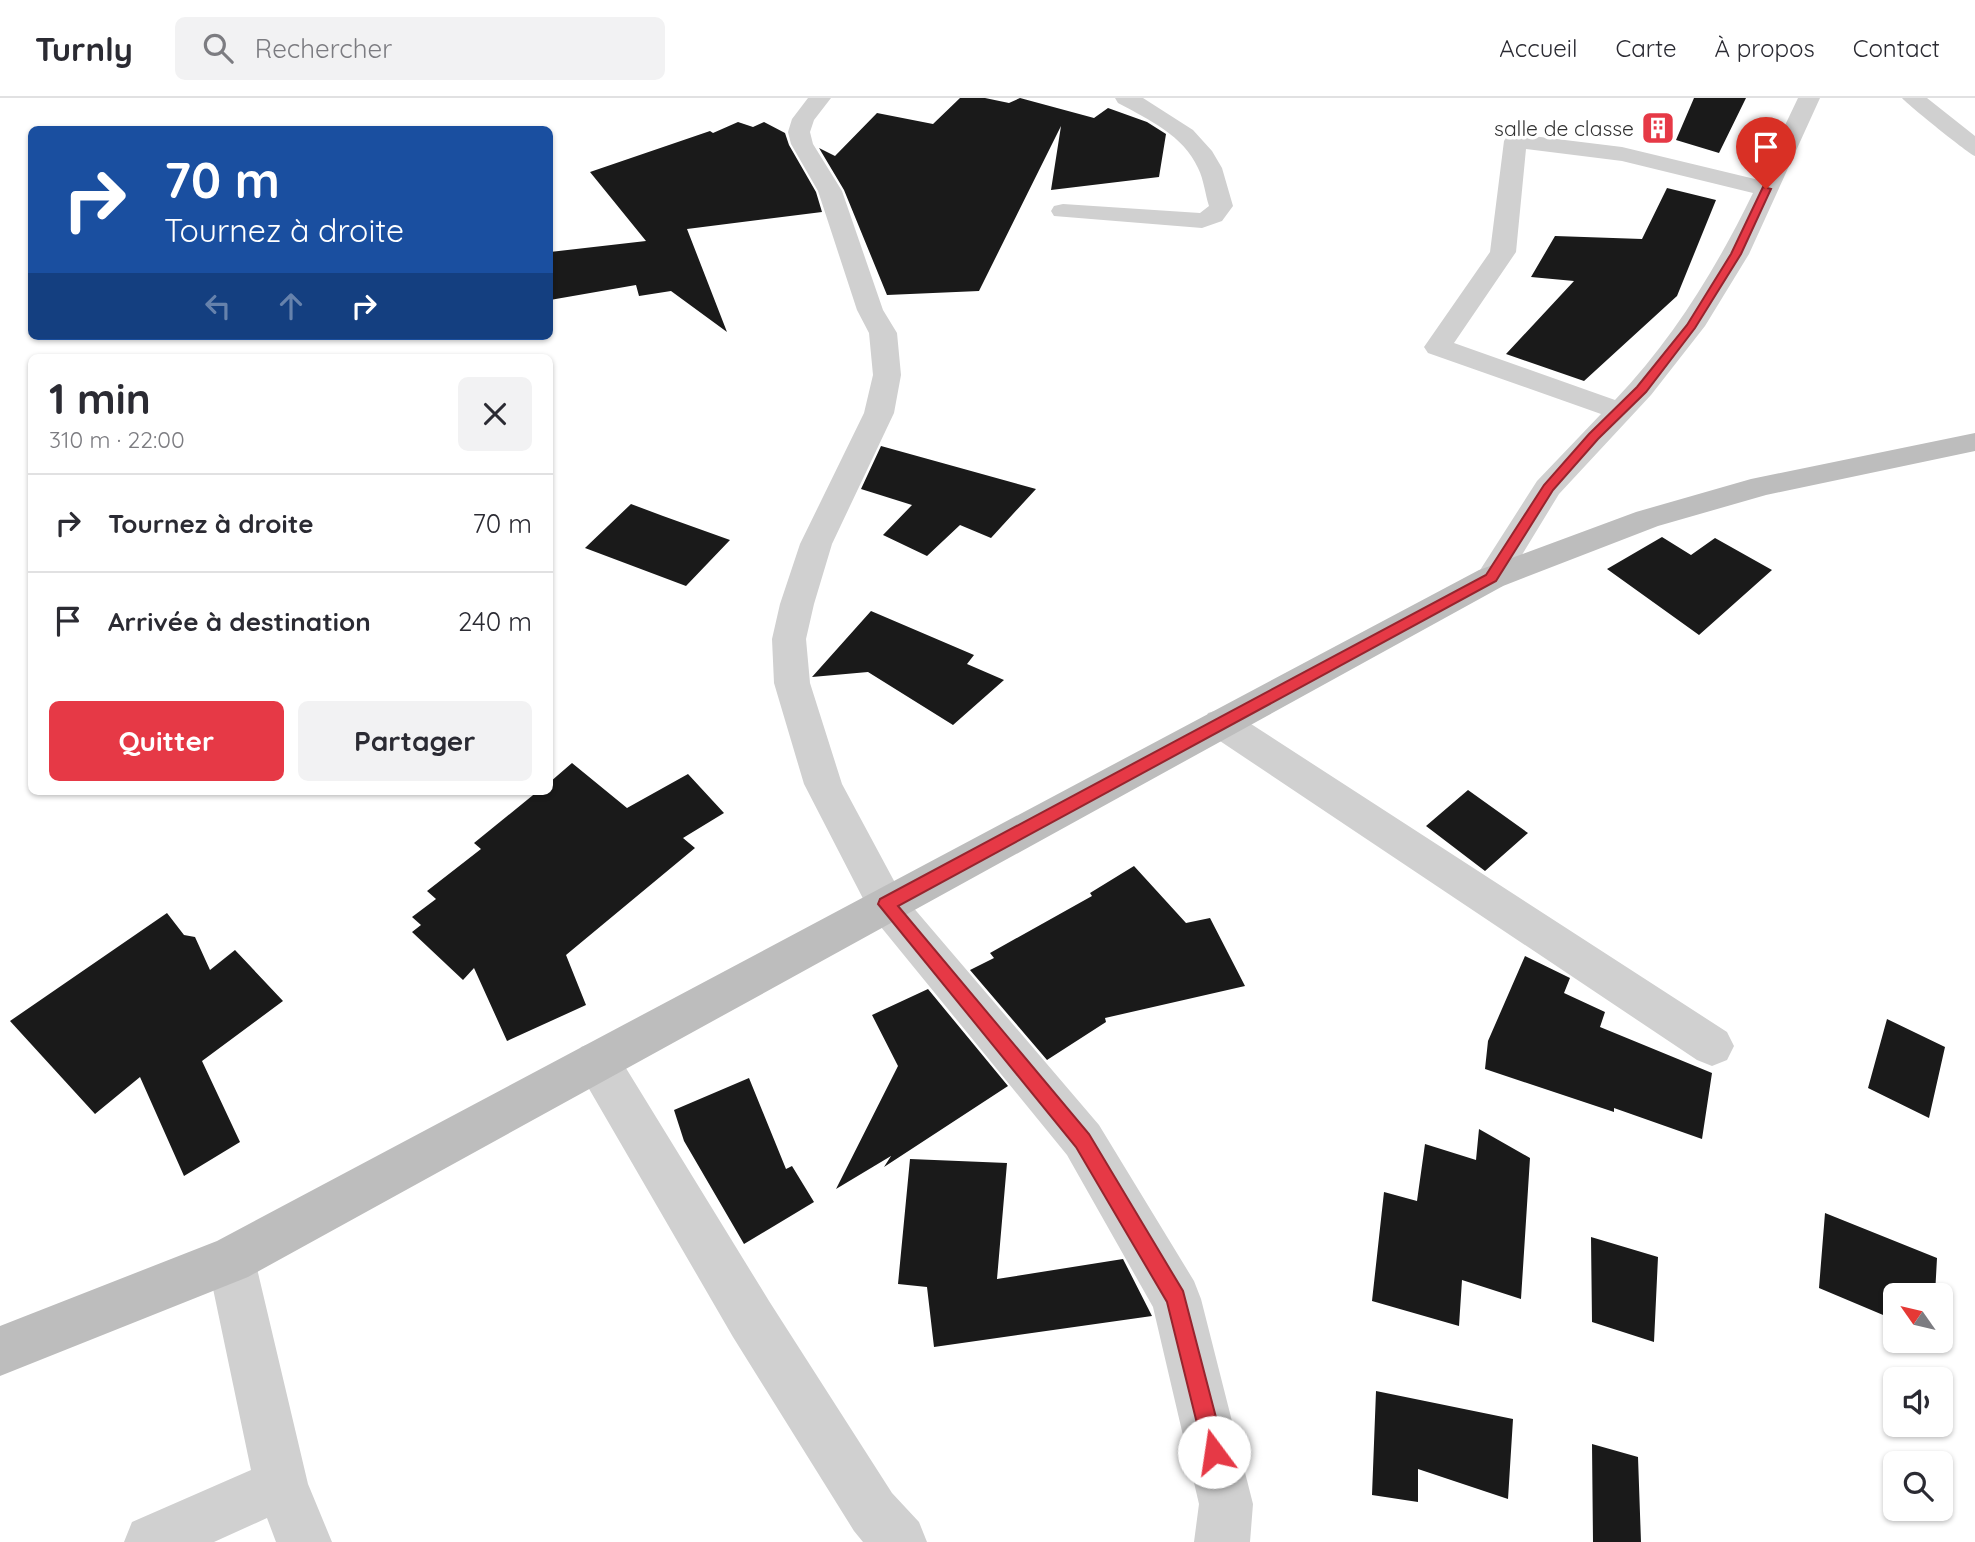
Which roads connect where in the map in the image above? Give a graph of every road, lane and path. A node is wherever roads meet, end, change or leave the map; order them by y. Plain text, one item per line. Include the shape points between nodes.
1 (820, 98) edge
2 (1126, 98) edge
3 (1809, 98) edge
4 (1913, 98) edge
5 (1975, 149) edge
6 (1766, 189) junction
7 (1063, 211) dead end
8 (1619, 411) junction
9 (1975, 442) edge
10 (1491, 578) junction
11 (1220, 723) junction
12 (886, 904) junction
13 (1712, 1045) dead end
14 (597, 1062) junction
15 (230, 1261) junction
16 (0, 1351) edge
17 (281, 1484) junction
18 (152, 1542) edge
19 (304, 1542) edge
20 (899, 1542) edge
21 (1222, 1542) edge

1 - 12 street via 799,132 830,191 870,310 883,333 887,374 879,414 816,544 797,604 789,639 792,683 823,784
2 - 7 street via 1171,122 1194,143 1210,167 1221,206 1213,218 1202,221
3 - 6 street
4 - 5 street
6 - 8 street via 1736,254 1691,326
6 - 8 street via 1622,154 1515,141 1503,252 1437,347
8 - 10 street via 1548,488
9 - 10 street via 1762,485 1647,519
10 - 11 street
11 - 12 street
11 - 13 street
12 - 14 street
12 - 21 street via 1083,1140 1176,1299 1226,1504
14 - 15 street
14 - 20 street via 765,1341 873,1512
15 - 16 street
15 - 17 street
17 - 18 street
17 - 19 street

